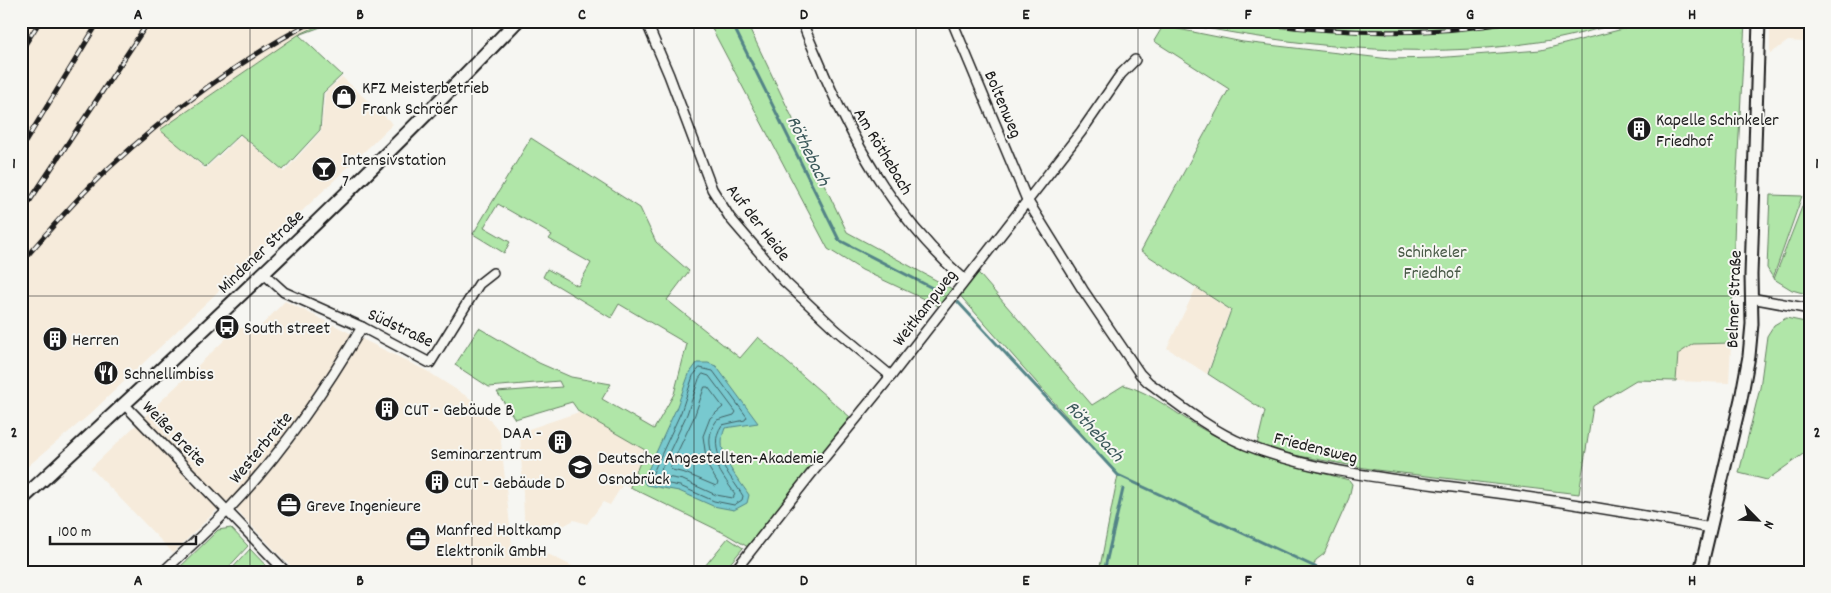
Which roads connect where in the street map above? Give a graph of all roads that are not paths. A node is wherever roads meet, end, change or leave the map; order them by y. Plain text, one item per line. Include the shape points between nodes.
1 (517, 21) edge
2 (646, 21) edge
3 (802, 21) edge
4 (952, 21) edge
5 (1759, 21) edge
6 (1135, 60) dead end
7 (1027, 200) junction
8 (263, 273) junction
9 (493, 273) dead end
10 (965, 280) junction
11 (1752, 298) junction
12 (1810, 309) edge
13 (362, 327) junction
14 (891, 376) junction
15 (124, 404) junction
16 (21, 500) edge
17 (227, 511) junction
18 (1710, 528) junction
19 (163, 572) edge
20 (286, 572) edge
21 (734, 572) edge
22 (1700, 572) edge

1 - 8 main road, Mindener Straße via 406,135
2 - 14 street, Auf der Heide via 712,189 730,218 785,282
3 - 10 street, Am Röthebach via 838,105 892,199 918,233
4 - 7 street, Boltenweg
5 - 11 street, Belmer Straße
6 - 7 street, Weitkampweg via 1121,74 1081,132
7 - 10 street, Weitkampweg
7 - 18 street, Friedensweg via 1140,374 1207,425 1248,446 1364,475 1570,502
8 - 13 street, Südstraße via 284,292
8 - 15 main road, Mindener Straße
9 - 13 street, Südstraße via 479,284 430,363
10 - 14 street, Weitkampweg
11 - 12 street
11 - 18 street, Belmer Straße via 1746,376
13 - 17 street, Westerbreite via 306,417
14 - 21 street, Weitkampweg
15 - 16 main road, Mindener Straße
15 - 17 street, Weiße Breite
17 - 19 street, Westerbreite
17 - 20 street, Weiße Breite
18 - 22 street, Belmer Straße

